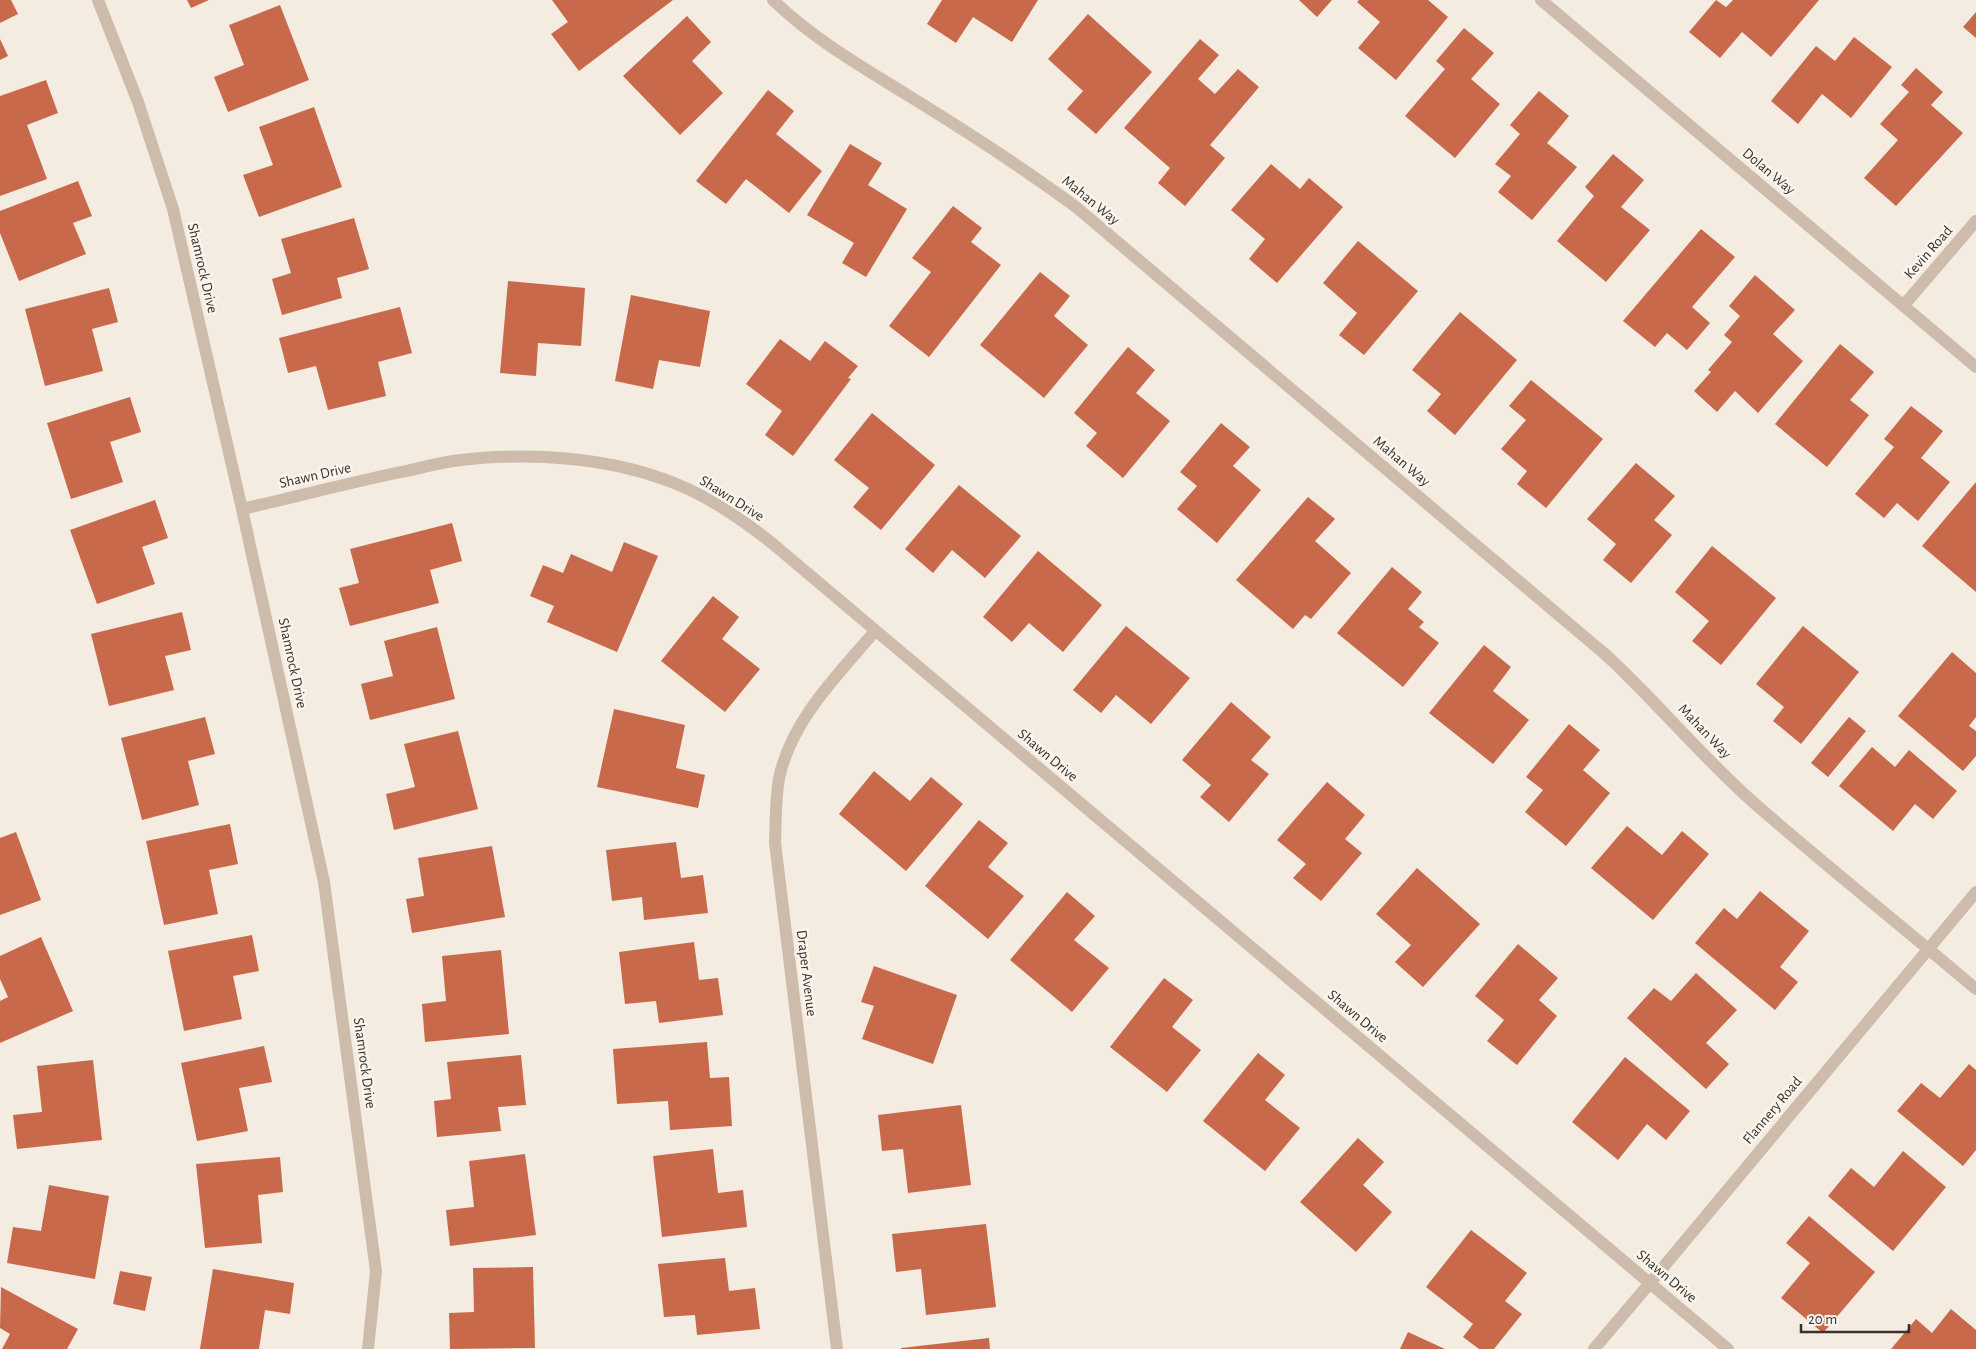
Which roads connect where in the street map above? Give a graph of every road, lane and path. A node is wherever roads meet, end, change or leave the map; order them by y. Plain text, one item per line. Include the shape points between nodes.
1 (98, 0) edge
2 (773, 0) edge
3 (1541, 0) edge
4 (1976, 220) edge
5 (1904, 305) junction
6 (1976, 366) edge
7 (242, 509) junction
8 (875, 631) junction
9 (1976, 892) edge
10 (1928, 948) junction
11 (1976, 989) edge
12 (1650, 1283) junction
13 (368, 1349) edge
14 (837, 1349) edge
15 (1594, 1349) edge
16 (1728, 1349) edge

1 - 7 street, Shamrock Drive via 138,102 173,209
2 - 10 street, Mahan Way via 822,41 990,146 1076,207 1606,655 1642,687 1752,801
3 - 5 street, Dolan Way
4 - 5 street, Kevin Road
5 - 6 street, Dolan Way
7 - 8 street, Shawn Drive via 458,460 548,456 623,468 675,483 733,514
7 - 13 street, Shamrock Drive via 324,882 376,1271
8 - 12 street, Shawn Drive
8 - 14 street, Draper Avenue via 804,720 786,755 777,792 775,843
9 - 10 street, Flannery Road
10 - 11 street, Mahan Way
10 - 12 street, Flannery Road
12 - 15 street, Flannery Road
12 - 16 street, Shawn Drive

